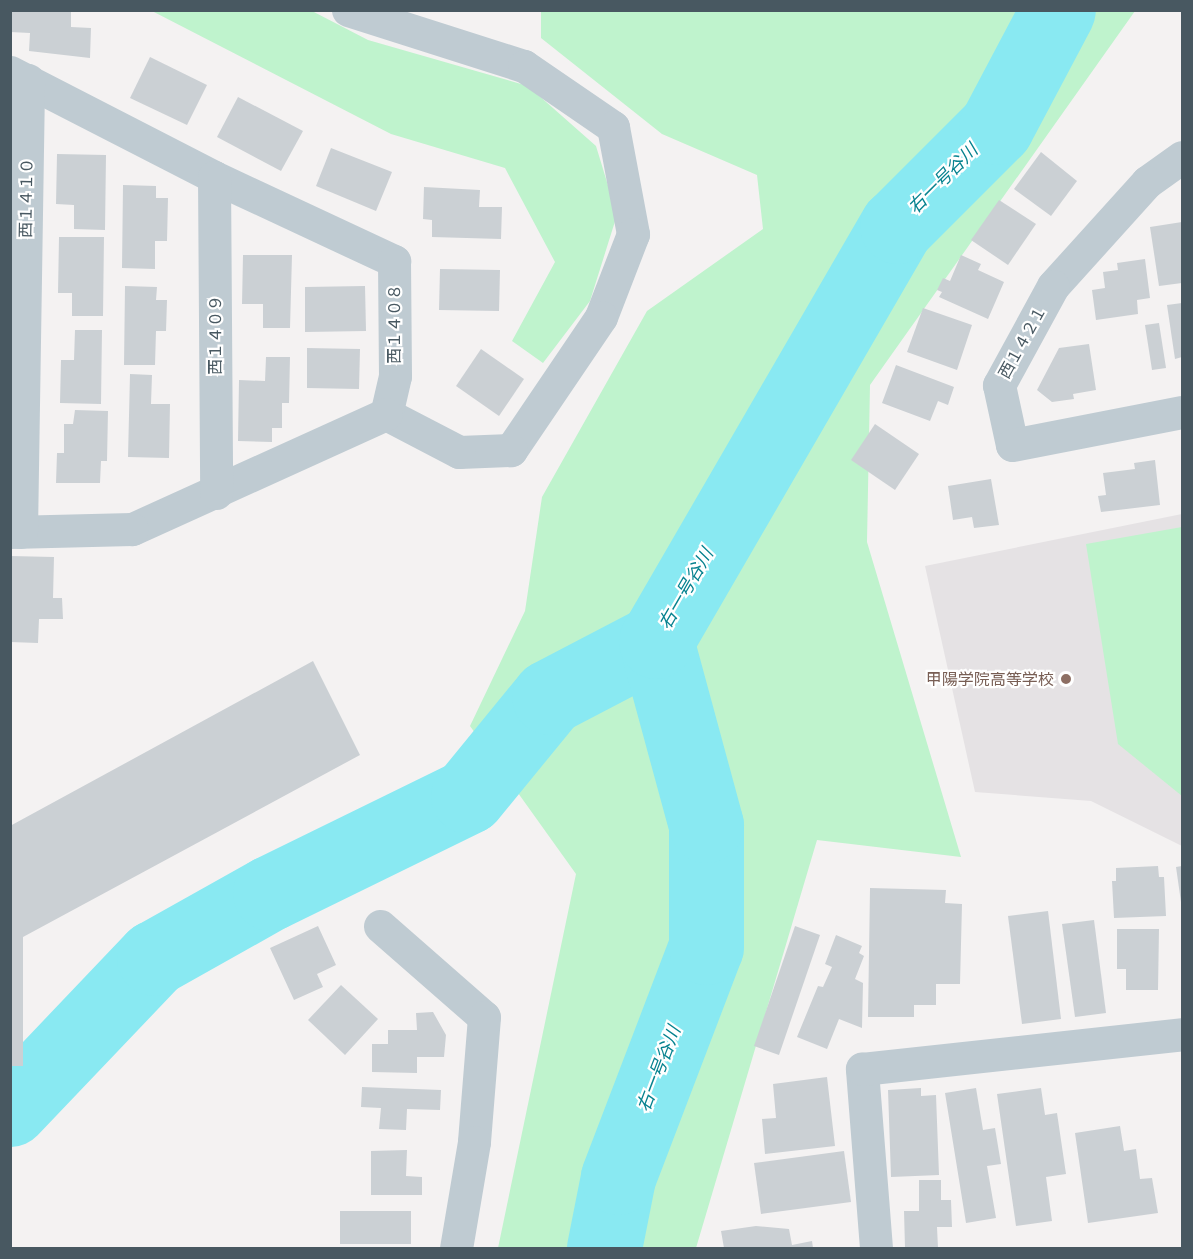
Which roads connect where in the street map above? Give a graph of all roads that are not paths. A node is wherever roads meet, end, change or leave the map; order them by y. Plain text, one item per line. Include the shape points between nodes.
1 (348, 10) edge
2 (19, 76) edge
3 (1182, 157) edge
4 (214, 177) junction
5 (1182, 412) edge
6 (386, 414) junction
7 (216, 493) junction
8 (16, 532) edge
9 (380, 926) dead end
10 (1182, 1034) edge
11 (456, 1248) edge
12 (876, 1248) edge

1 - 6 street via 524,66 613,127 633,234 601,317 511,450 459,452
2 - 4 street, 西１４０８
2 - 8 street, 西１４１０
3 - 5 street, 西１４２１ via 1147,182 1053,286 999,384 1012,445
4 - 6 street, 西１４０８ via 394,261 395,376
4 - 7 street, 西１４０９
6 - 7 street
7 - 8 street via 132,529
9 - 11 street via 484,1017 474,1142
10 - 12 street via 862,1069

